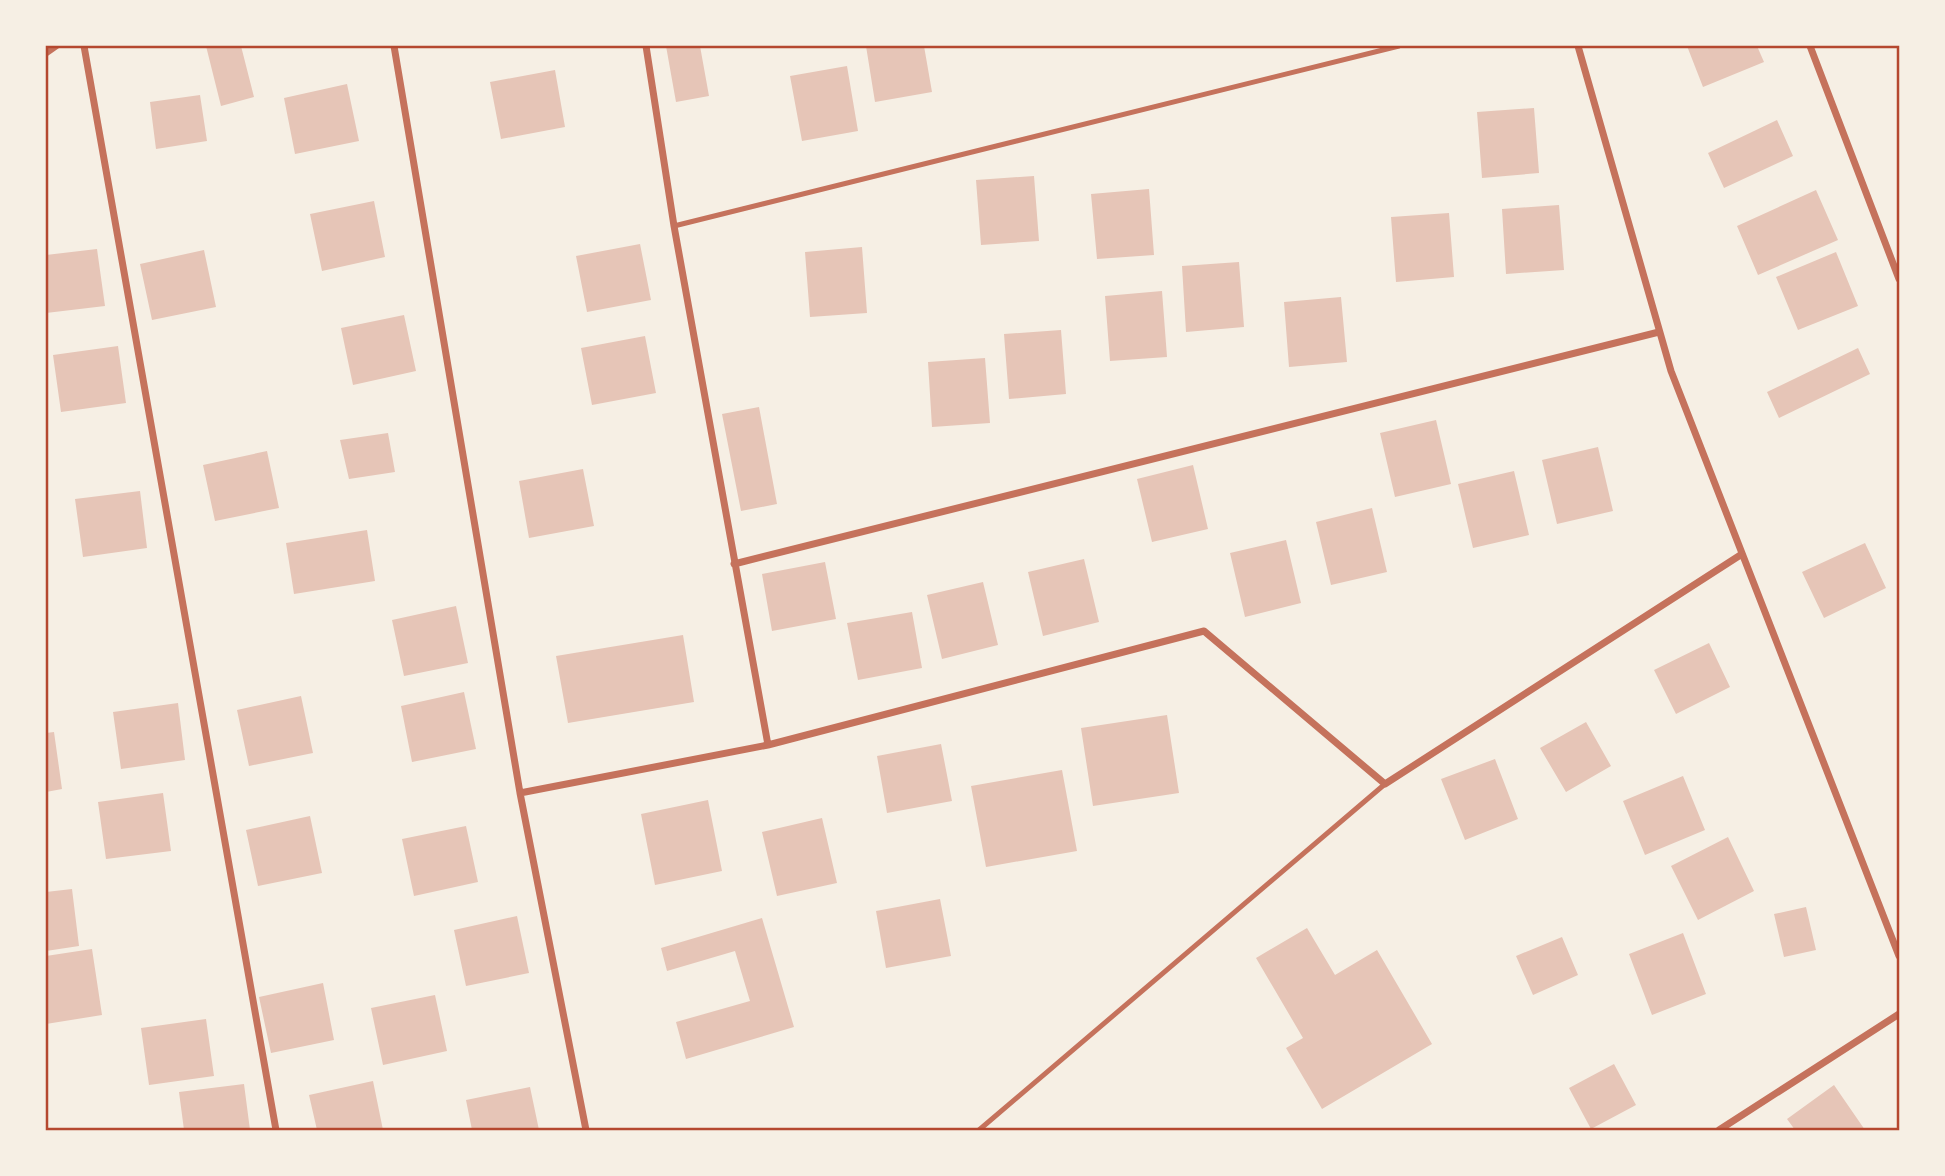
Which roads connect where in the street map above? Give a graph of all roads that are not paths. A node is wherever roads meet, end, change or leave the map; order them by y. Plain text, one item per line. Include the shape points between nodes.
1 (56, 46) edge
2 (84, 46) edge
3 (394, 46) edge
4 (646, 46) edge
5 (1399, 46) edge
6 (1578, 46) edge
7 (1810, 46) edge
8 (46, 53) edge
9 (674, 226) junction
10 (1899, 279) edge
11 (1659, 332) junction
12 (1742, 554) junction
13 (734, 564) junction
14 (768, 745) junction
15 (1385, 784) junction
16 (520, 793) junction
17 (1899, 956) edge
18 (1899, 1014) edge
19 (276, 1130) edge
20 (586, 1130) edge
21 (979, 1130) edge
22 (1719, 1130) edge

1 - 8 street
2 - 19 street
3 - 16 street
4 - 9 street
5 - 9 lane
6 - 11 street
7 - 10 street
9 - 13 street
11 - 12 street
11 - 13 street
12 - 15 street
12 - 17 street
13 - 14 street
14 - 15 street via 1205,631
14 - 16 street
15 - 21 lane
16 - 20 street
18 - 22 street

